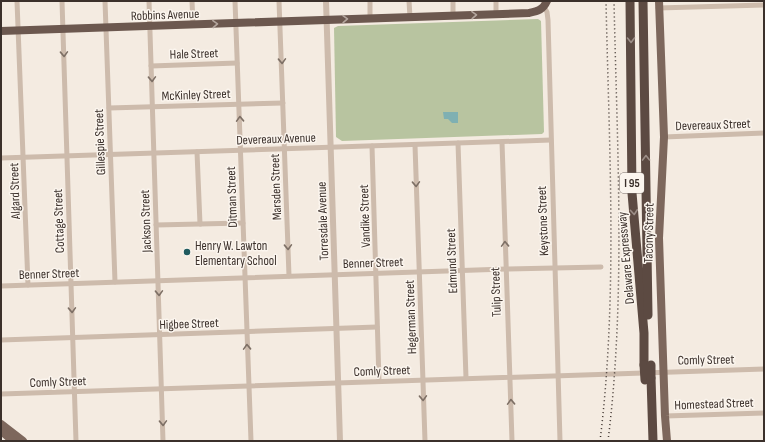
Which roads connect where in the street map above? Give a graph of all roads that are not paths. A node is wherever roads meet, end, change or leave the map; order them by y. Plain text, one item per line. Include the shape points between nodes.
1 (17, 1) edge
2 (62, 1) edge
3 (105, 1) edge
4 (149, 1) edge
5 (192, 1) edge
6 (235, 1) edge
7 (279, 1) edge
8 (326, 1) edge
9 (370, 1) edge
10 (409, 1) edge
11 (453, 1) edge
12 (496, 1) edge
13 (630, 1) edge
14 (643, 1) edge
15 (546, 4) edge
16 (658, 4) edge
17 (764, 5) edge
18 (496, 14) junction
19 (453, 16) junction
20 (410, 17) junction
21 (370, 18) junction
22 (327, 20) junction
23 (280, 22) junction
24 (236, 23) junction
25 (193, 24) junction
26 (150, 26) junction
27 (106, 27) junction
28 (63, 29) junction
29 (18, 30) junction
30 (1, 31) edge
31 (237, 63) junction
32 (151, 66) junction
33 (283, 103) junction
34 (239, 104) junction
35 (153, 107) junction
36 (109, 108) junction
37 (764, 133) edge
38 (664, 137) junction
39 (551, 140) junction
40 (502, 142) junction
41 (458, 143) junction
42 (415, 145) junction
43 (372, 146) junction
44 (331, 148) junction
45 (284, 149) junction
46 (241, 150) junction
47 (197, 152) junction
48 (154, 153) junction
49 (110, 155) junction
50 (67, 157) junction
51 (1, 158) edge
52 (24, 158) junction
53 (243, 223) junction
54 (200, 224) junction
55 (156, 225) junction
56 (601, 267) dead end
57 (556, 268) junction
58 (506, 269) junction
59 (462, 270) junction
60 (419, 272) junction
61 (376, 273) junction
62 (335, 275) junction
63 (289, 276) junction
64 (245, 278) junction
65 (158, 280) junction
66 (115, 282) junction
67 (71, 284) junction
68 (28, 285) junction
69 (1, 286) edge
70 (377, 327) junction
71 (336, 328) junction
72 (247, 332) junction
73 (160, 335) junction
74 (73, 338) junction
75 (1, 340) edge
76 (648, 365) junction
77 (764, 369) edge
78 (663, 371) junction
79 (558, 375) junction
80 (466, 378) junction
81 (510, 378) junction
82 (648, 379) junction
83 (422, 380) junction
84 (379, 381) junction
85 (338, 383) junction
86 (248, 386) junction
87 (162, 389) junction
88 (75, 392) junction
89 (1, 394) edge
90 (764, 413) edge
91 (665, 416) junction
92 (1, 424) edge
93 (1, 431) edge
94 (13, 441) edge
95 (23, 441) edge
96 (76, 441) edge
97 (163, 441) edge
98 (250, 441) edge
99 (340, 441) edge
100 (425, 441) edge
101 (512, 441) edge
102 (560, 441) edge
103 (647, 441) edge
104 (653, 441) edge
105 (667, 441) edge

1 - 29 street, Algard Street
2 - 28 street, Cottage Street
3 - 27 street, Gillespie Street
4 - 26 street, Jackson Street
5 - 25 street
6 - 24 street, Ditman Street
7 - 23 street, Marsden Street
8 - 22 street, Torresdale Avenue
9 - 21 street
10 - 20 street
11 - 19 street
12 - 18 street
13 -> 76 highway, Delaware Expressway / I 95 via 632,193
76 -> 14 highway, Delaware Expressway / I 95
15 - 18 highway, Robbins Avenue via 537,12
15 - 39 street, Keystone Street
16 - 17 street
16 - 38 main road, Tacony Street
19 -> 18 highway, Robbins Avenue
19 - 20 highway, Robbins Avenue
20 - 21 highway, Robbins Avenue
22 -> 21 highway, Robbins Avenue
22 - 23 highway, Robbins Avenue
22 - 44 street, Torresdale Avenue
23 - 24 highway, Robbins Avenue
23 -> 33 street, Marsden Street
25 -> 24 highway, Robbins Avenue
24 - 31 street, Ditman Street
25 - 26 highway, Robbins Avenue
26 - 27 highway, Robbins Avenue
26 - 32 street, Jackson Street
27 - 28 highway, Robbins Avenue
27 - 36 street, Gillespie Street
28 - 29 highway, Robbins Avenue
28 -> 50 street, Cottage Street
29 - 30 highway, Robbins Avenue
29 - 52 street, Algard Street
31 - 32 street, Hale Street
31 - 34 street, Ditman Street
32 -> 35 street, Jackson Street
33 - 34 street, McKinley Street
33 - 45 street, Marsden Street
34 - 35 street, McKinley Street
46 -> 34 street, Ditman Street
35 - 36 street, McKinley Street
35 - 48 street, Jackson Street
36 - 49 street, Gillespie Street
37 - 38 street, Devereaux Street
38 - 78 main road, Tacony Street via 659,238
39 - 40 street, Devereaux Avenue
39 - 57 street, Keystone Street
40 - 41 street, Devereaux Avenue
58 -> 40 street, Tulip Street
41 - 42 street, Devereaux Avenue
41 - 59 street, Edmund Street
42 - 43 street, Devereaux Avenue
42 -> 60 street, Hegerman Street
43 - 44 street, Devereaux Avenue
43 - 61 street, Vandike Street
44 - 45 street, Devereaux Avenue
44 - 62 street, Torresdale Avenue
45 - 46 street, Devereaux Avenue
45 -> 63 street, Marsden Street
46 - 47 street, Devereaux Avenue
46 - 53 street, Ditman Street
47 - 48 street, Devereaux Avenue
47 - 54 street
48 - 49 street, Devereaux Avenue
48 - 55 street, Jackson Street
49 - 50 street, Devereaux Avenue
49 - 66 street, Gillespie Street
50 - 52 street, Devereaux Avenue
50 - 67 street, Cottage Street
51 - 52 street, Devereaux Avenue
52 - 68 street, Algard Street
53 - 54 street
53 - 64 street, Ditman Street
54 - 55 street
55 - 65 street, Jackson Street
56 - 57 street, Benner Street
57 - 58 street, Benner Street
57 - 79 street, Keystone Street
58 - 59 street, Benner Street
58 - 81 street, Tulip Street
59 - 60 street, Benner Street
59 - 80 street, Edmund Street
60 - 61 street, Benner Street
60 - 83 street, Hegerman Street
61 - 62 street, Benner Street
61 - 70 street, Vandike Street
62 - 63 street, Benner Street
62 - 71 street, Torresdale Avenue
63 - 64 street, Benner Street
64 - 65 street, Benner Street
64 - 72 street, Ditman Street
65 - 66 street, Benner Street
65 -> 73 street, Jackson Street
66 - 67 street, Benner Street
67 - 68 street, Benner Street
67 -> 74 street, Cottage Street
68 - 69 street, Benner Street
70 - 71 street, Higbee Street
70 - 84 street, Vandike Street
71 - 72 street, Higbee Street
71 - 85 street, Torresdale Avenue
72 - 73 street, Higbee Street
86 -> 72 street, Ditman Street
73 - 74 street, Higbee Street
73 - 87 street, Jackson Street
74 - 75 street, Higbee Street
74 - 88 street, Cottage Street
76 - 82 highway, Delaware Expressway / I 95, bridge
77 - 78 street, Comly Street
78 - 79 street, Comly Street
78 - 91 main road, Tacony Street
79 - 81 street, Comly Street
79 - 102 street, Keystone Street
80 - 81 street, Comly Street
80 - 83 street, Comly Street
101 -> 81 street, Tulip Street
82 - 103 highway, Delaware Expressway / I 95
82 - 104 highway, Delaware Expressway / I 95
83 - 84 street, Comly Street
83 -> 100 street, Hegerman Street
84 - 85 street, Comly Street
85 - 86 street, Comly Street
85 - 99 street, Torresdale Avenue
86 - 87 street, Comly Street
86 - 98 street, Ditman Street
87 - 88 street, Comly Street
87 -> 97 street, Jackson Street
88 - 89 street, Comly Street
88 - 96 street, Cottage Street
90 - 91 street, Homestead Street
91 - 105 main road, Tacony Street
92 - 95 main road
93 - 94 main road

